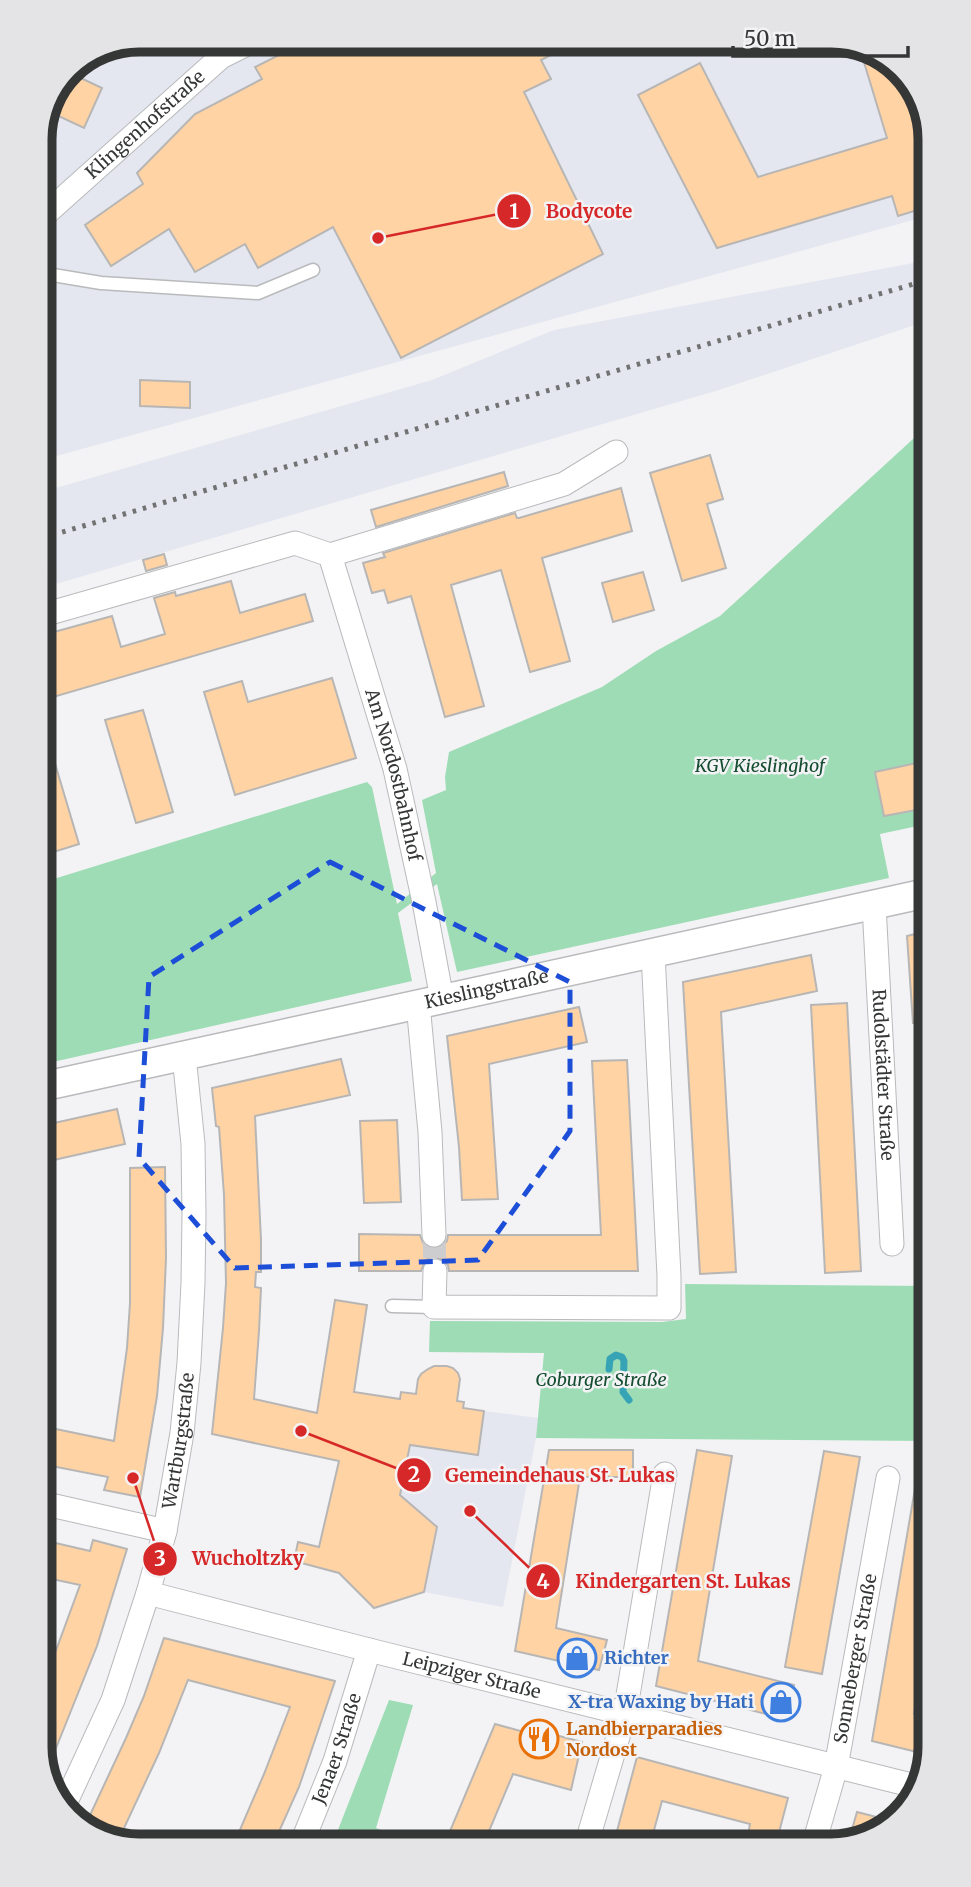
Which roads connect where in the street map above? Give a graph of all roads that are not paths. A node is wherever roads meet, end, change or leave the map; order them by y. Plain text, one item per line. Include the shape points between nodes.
1 (231, 52) edge
2 (53, 207) edge
3 (313, 271) dead end
4 (53, 274) edge
5 (616, 452) dead end
6 (330, 555) junction
7 (53, 612) edge
8 (918, 895) edge
9 (874, 905) junction
10 (653, 953) junction
11 (430, 1002) junction
12 (184, 1056) junction
13 (53, 1084) edge
14 (435, 1235) tunnel mouth
15 (892, 1244) dead end
16 (435, 1271) tunnel mouth
17 (393, 1306) dead end
18 (434, 1307) junction
19 (665, 1474) dead end
20 (888, 1478) dead end
21 (53, 1506) edge
22 (165, 1531) junction
23 (148, 1593) junction
24 (369, 1650) junction
25 (625, 1713) junction
26 (836, 1767) junction
27 (910, 1785) edge
28 (68, 1798) edge
29 (305, 1834) edge
30 (589, 1834) edge
31 (818, 1834) edge

1 - 2 street, Klingenhofstraße
3 - 4 lane via 258,293 101,283
5 - 6 street via 564,484
6 - 7 street via 295,543
6 - 11 street, Am Nordostbahnhof via 395,769 426,914
8 - 9 street, Kieslingstraße
9 - 10 street, Kieslingstraße
9 - 15 street, Rudolstädter Straße
10 - 11 street, Kieslingstraße
10 - 18 street via 669,1308
11 - 12 street, Kieslingstraße
11 - 14 street
12 - 13 street, Kieslingstraße
12 - 22 street, Wartburgstraße via 193,1144 192,1297 182,1433
16 - 18 street
17 - 18 lane
19 - 25 street
20 - 26 street, Sonneberger Straße
21 - 22 street
22 - 23 street, Wartburgstraße
23 - 24 street, Leipziger Straße
23 - 28 street, Wartburgstraße via 113,1700
24 - 25 street, Leipziger Straße
24 - 29 street, Jenaer Straße via 335,1761
25 - 26 street, Leipziger Straße
25 - 30 street
26 - 27 street, Leipziger Straße
26 - 31 street, Sonneberger Straße

